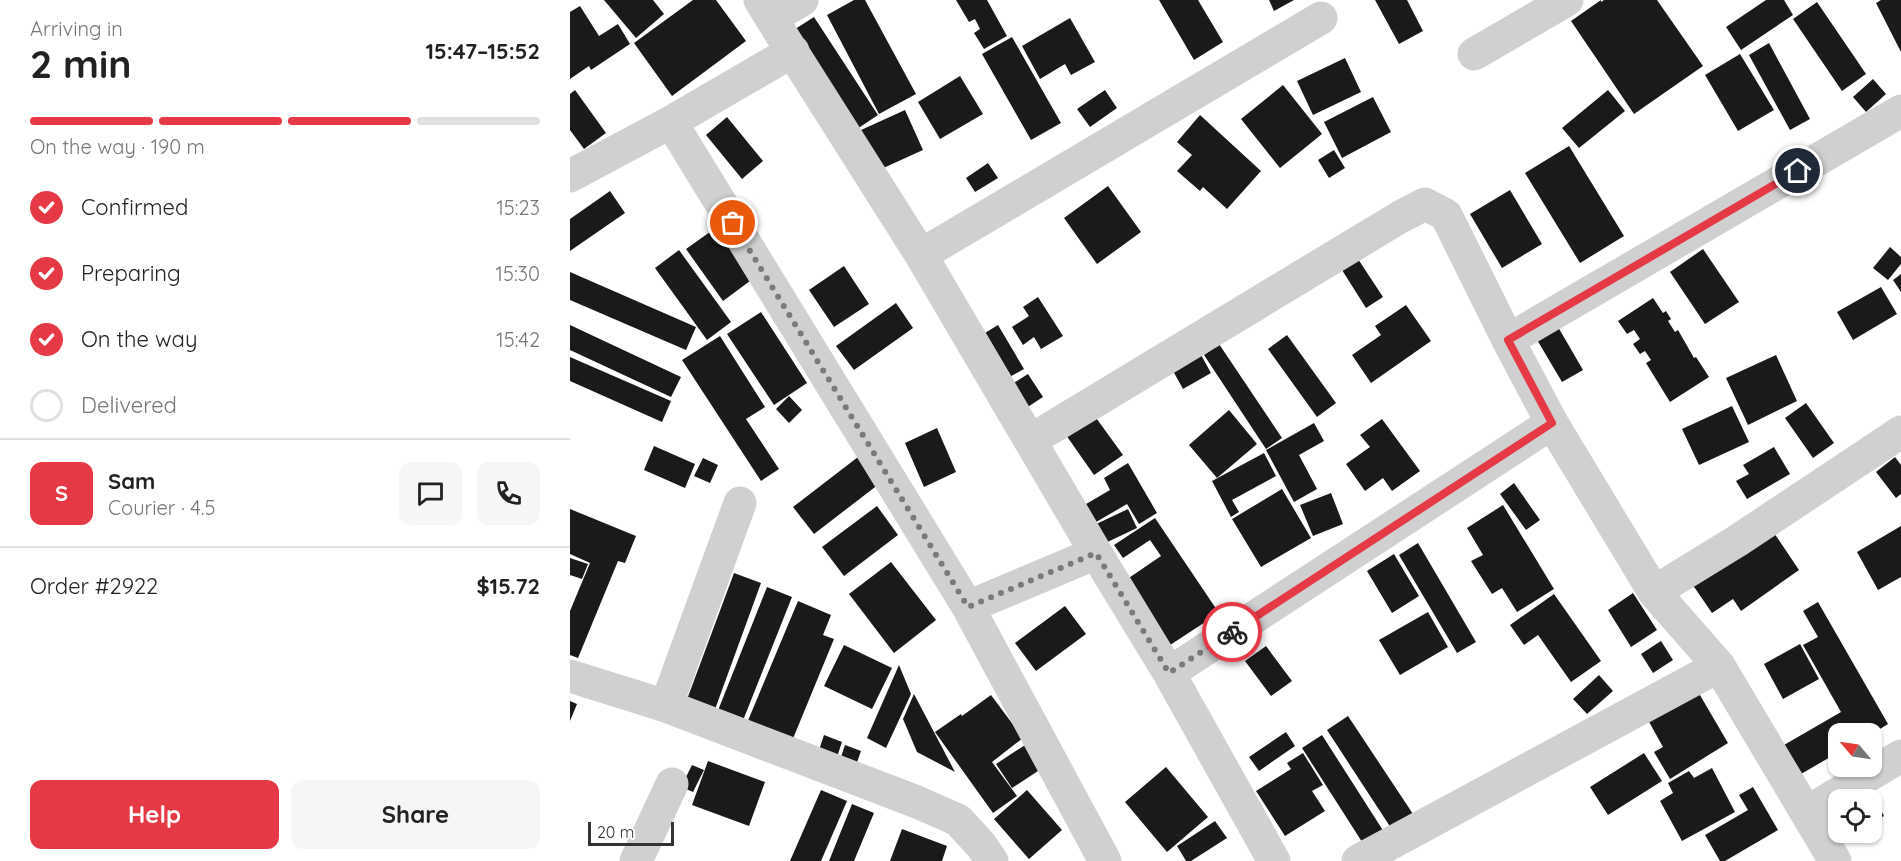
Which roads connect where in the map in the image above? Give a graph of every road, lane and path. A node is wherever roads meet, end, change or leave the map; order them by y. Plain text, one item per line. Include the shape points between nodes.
1 (802, 0) edge
2 (1567, 0) edge
3 (765, 9) edge
4 (1321, 18) dead end
5 (793, 51) junction
6 (1474, 54) dead end
7 (1901, 111) edge
8 (671, 122) junction
9 (570, 176) edge
10 (921, 255) junction
11 (1508, 340) junction
12 (1552, 423) junction
13 (1901, 432) edge
14 (1031, 440) junction
15 (740, 503) dead end
16 (1096, 553) junction
17 (1654, 592) junction
18 (968, 607) junction
19 (1719, 666) junction
20 (1169, 673) junction
21 (570, 676) edge
22 (666, 706) junction
23 (1901, 756) edge
24 (672, 784) dead end
25 (1807, 812) junction
26 (636, 861) edge
27 (992, 861) edge
28 (1105, 861) edge
29 (1274, 861) edge
30 (1358, 861) edge
31 (1834, 861) edge

1 - 3 street
2 - 6 street
3 - 5 street
4 - 10 street
5 - 8 street
5 - 10 street
7 - 11 street
8 - 9 street
8 - 18 street
10 - 14 street
11 - 12 street
11 - 14 street via 1446,216 1425,204
12 - 17 street
12 - 20 street
13 - 17 street
14 - 16 street
15 - 22 street
16 - 18 street
16 - 20 street
17 - 19 street
18 - 28 street
19 - 25 street
19 - 30 street
20 - 29 street
21 - 22 street
22 - 27 street via 958,820
23 - 25 street
24 - 26 street
25 - 31 street

